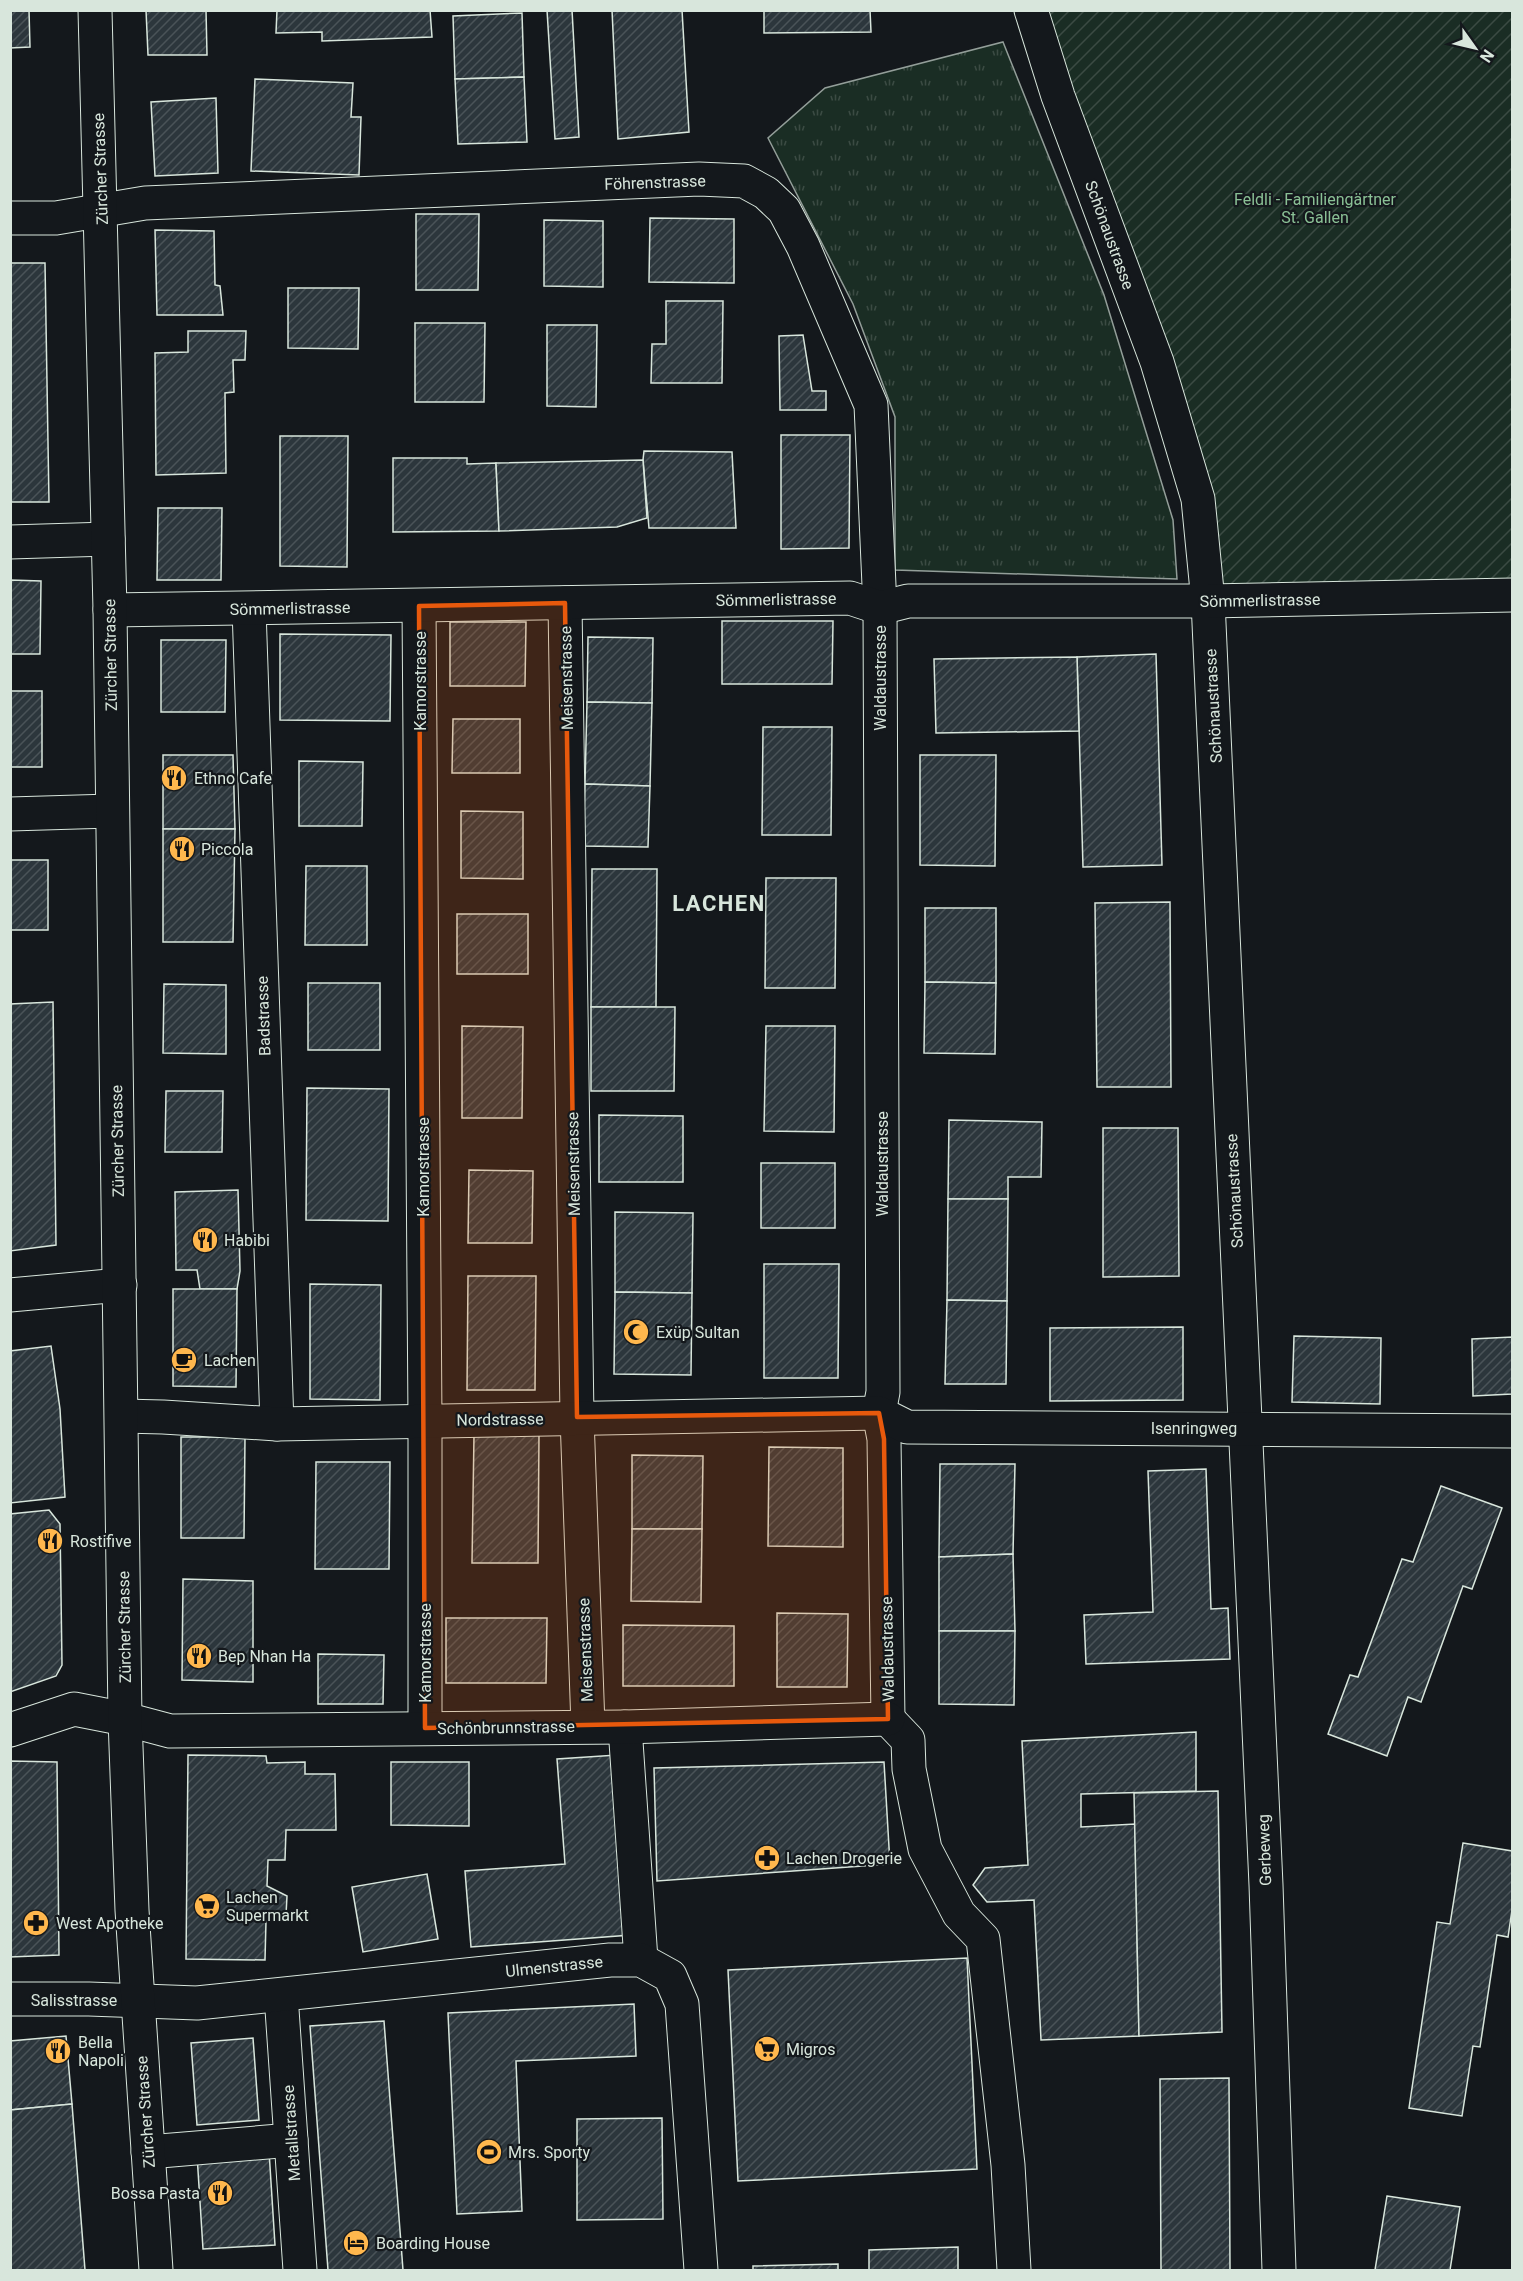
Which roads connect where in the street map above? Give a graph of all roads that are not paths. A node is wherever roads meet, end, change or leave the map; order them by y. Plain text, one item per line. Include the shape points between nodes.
1 (95, 10) edge
2 (1031, 10) edge
3 (101, 209) junction
4 (10, 218) edge
5 (108, 539) junction
6 (10, 542) edge
7 (1512, 594) edge
8 (1208, 601) junction
9 (565, 603) junction
10 (419, 606) junction
11 (879, 608) junction
12 (249, 609) junction
13 (110, 610) junction
14 (111, 811) junction
15 (10, 814) edge
16 (120, 1286) junction
17 (10, 1295) edge
18 (879, 1413) junction
19 (122, 1416) junction
20 (577, 1417) junction
21 (425, 1421) junction
22 (277, 1424) junction
23 (1245, 1429) junction
24 (1512, 1431) edge
25 (125, 1719) junction
26 (888, 1719) junction
27 (588, 1726) junction
28 (624, 1727) junction
29 (425, 1728) junction
30 (10, 1730) edge
31 (641, 1960) junction
32 (281, 1995) junction
33 (10, 1999) edge
34 (137, 2000) junction
35 (291, 2140) junction
36 (148, 2152) junction
37 (156, 2271) edge
38 (300, 2271) edge
39 (701, 2271) edge
40 (1014, 2271) edge
41 (1279, 2271) edge

1 - 3 street, Zürcher Strasse
2 - 8 street, Schönaustrasse via 1058,96 1161,373 1198,499
3 - 4 street, Föhrenstrasse via 56,218
3 - 5 street, Zürcher Strasse
3 - 11 street, Föhrenstrasse via 145,203 462,189 699,179 744,181 766,193 784,210 871,405
5 - 6 street
5 - 13 street, Zürcher Strasse
7 - 8 street, Sömmerlistrasse
8 - 11 street, Sömmerlistrasse via 908,601
8 - 23 street, Schönaustrasse
9 - 10 street, Sömmerlistrasse
9 - 11 street, Sömmerlistrasse via 850,598
9 - 20 street, Meisenstrasse
10 - 12 street, Sömmerlistrasse
10 - 21 street, Kamorstrasse
11 - 18 street, Waldaustrasse via 883,1392
12 - 13 street, Sömmerlistrasse
12 - 22 street, Badstrasse
13 - 14 street, Zürcher Strasse
14 - 15 street
14 - 16 street, Zürcher Strasse
16 - 17 street
16 - 19 street, Zürcher Strasse
18 - 20 street, Nordstrasse
18 - 23 street, Isenringweg via 907,1427
18 - 26 street, Waldaustrasse via 884,1439
19 - 22 street, Nordstrasse
19 - 25 street, Zürcher Strasse
20 - 21 street, Nordstrasse
20 - 27 street, Meisenstrasse
21 - 22 street, Nordstrasse
21 - 29 street, Kamorstrasse
23 - 24 street, Isenringweg
23 - 41 street, Gerbeweg
25 - 29 street, Schönbrunnstrasse via 171,1731
25 - 30 street, Schönbrunnstrasse via 74,1709
25 - 34 street, Zürcher Strasse
26 - 28 street, Schönbrunnstrasse
26 - 40 street via 908,1740 909,1769 926,1849 959,1914 984,1939 1008,2165
27 - 28 street, Schönbrunnstrasse
27 - 29 street, Schönbrunnstrasse
28 - 31 street
31 - 32 street, Ulmenstrasse
31 - 39 street, Ulmenstrasse via 670,1976 682,2004
32 - 34 street, Ulmenstrasse via 197,2003
32 - 35 street, Metallstrasse
33 - 34 street, Salisstrasse
34 - 36 street, Zürcher Strasse
35 - 36 street
35 - 38 street, Metallstrasse
36 - 37 street, Zürcher Strasse

